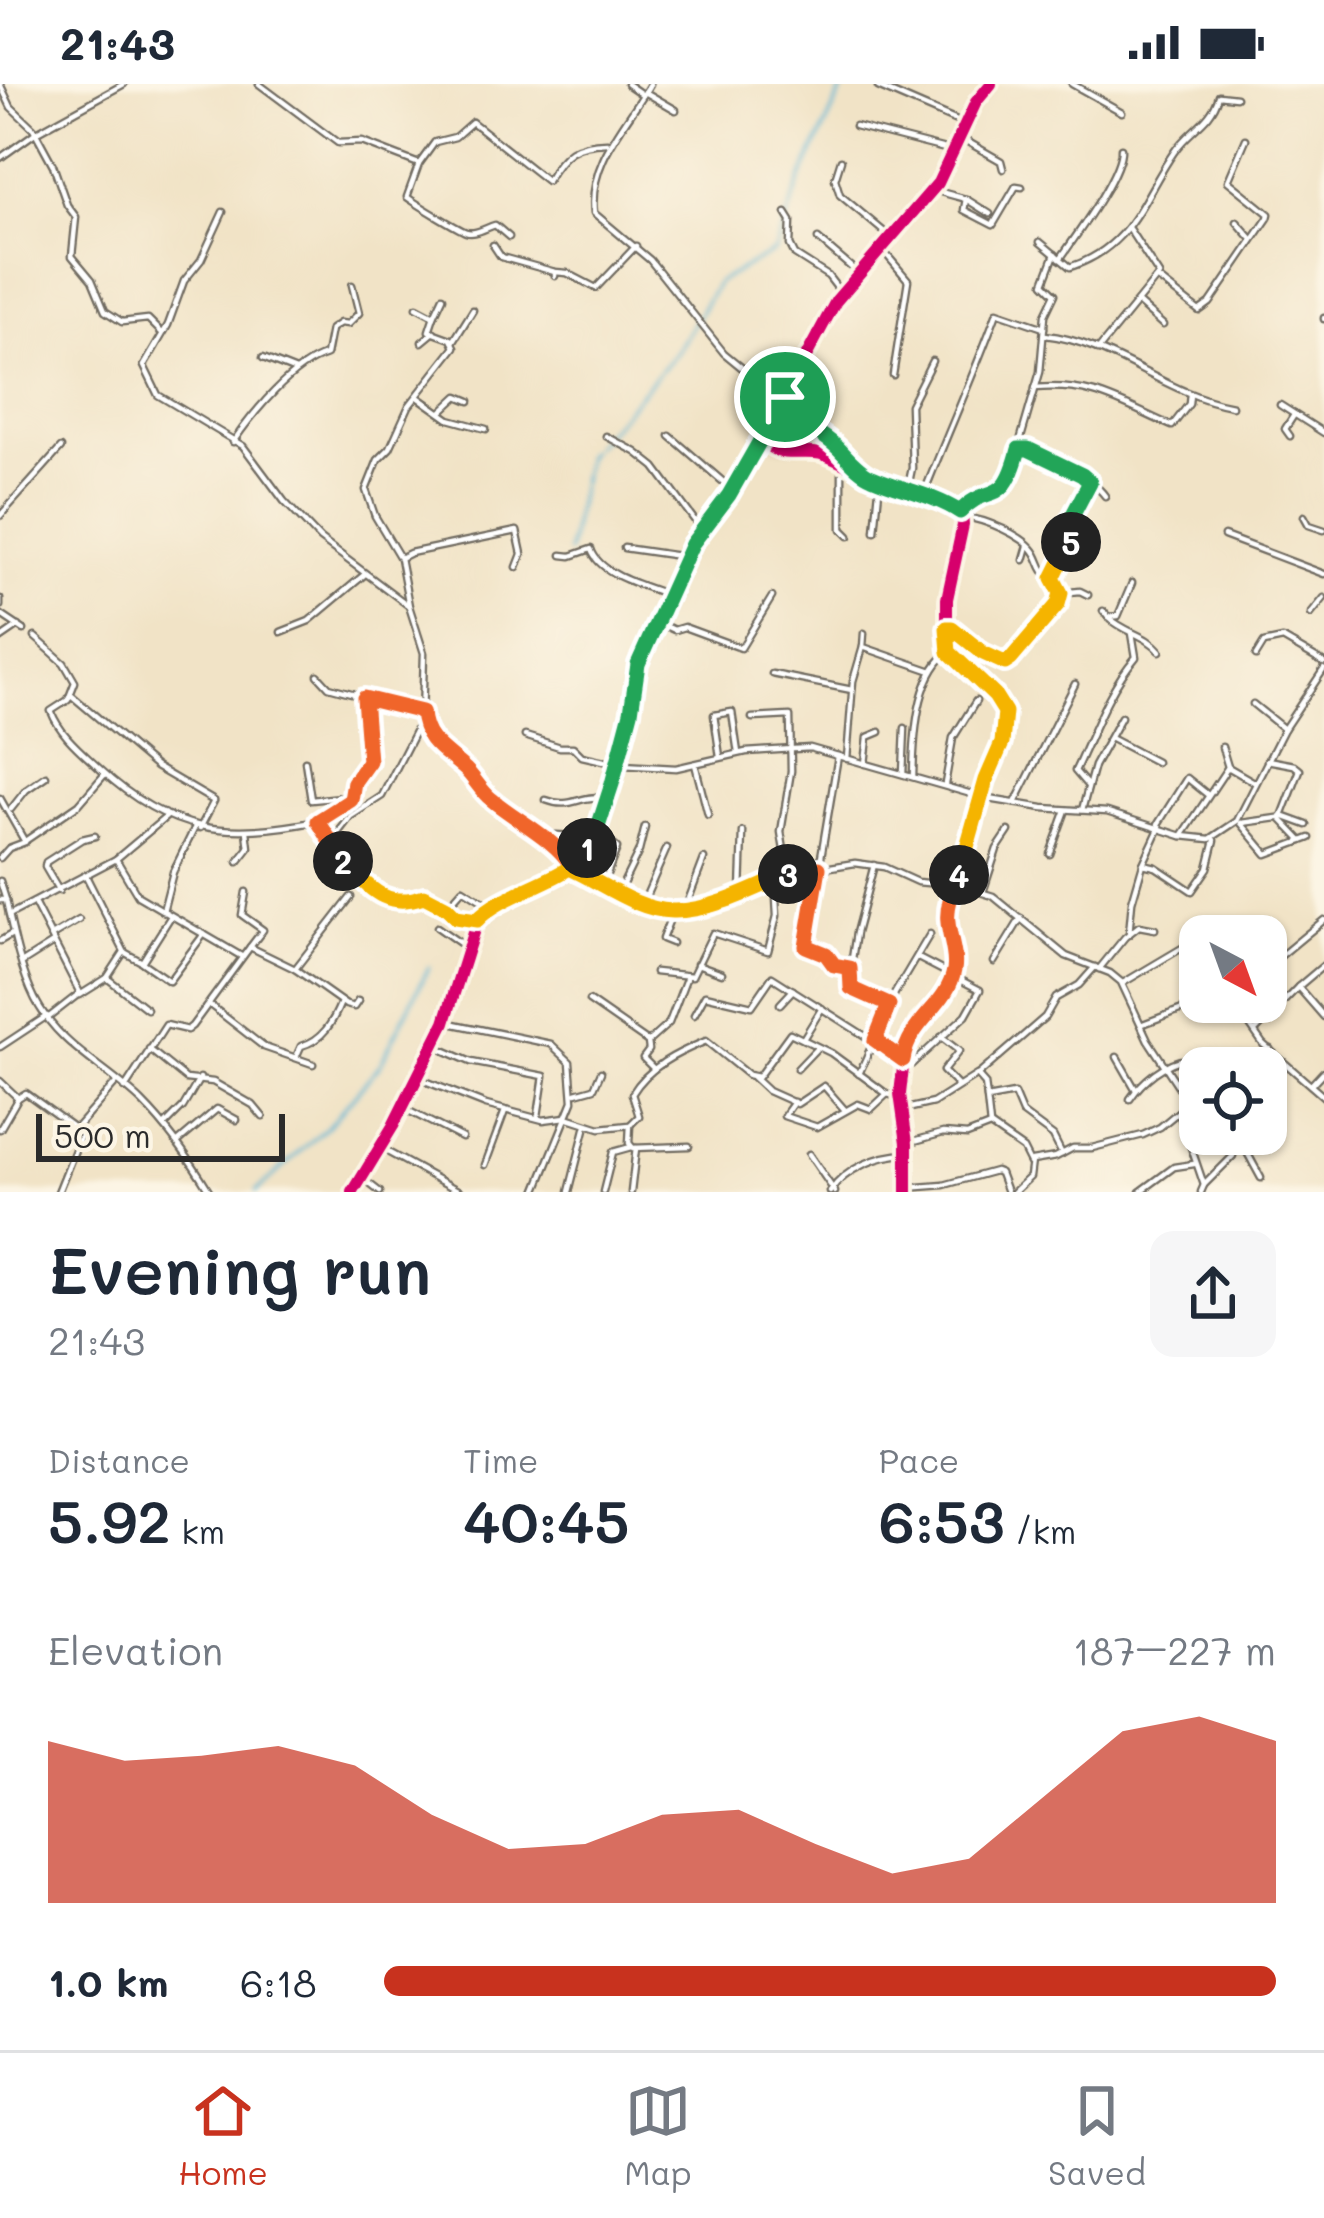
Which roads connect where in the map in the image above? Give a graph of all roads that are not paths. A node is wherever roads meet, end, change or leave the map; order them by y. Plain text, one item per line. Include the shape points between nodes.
1 (0, 84) edge
2 (124, 84) edge
3 (259, 84) edge
4 (627, 84) edge
5 (650, 84) edge
6 (991, 84) edge
7 (1072, 84) edge
8 (878, 87) dead end
9 (645, 94) junction
10 (1236, 97) dead end
11 (676, 110) dead end
12 (1121, 112) dead end
13 (965, 125) junction
14 (855, 126) dead end
15 (35, 133) junction
16 (961, 138) junction
17 (1246, 140) dead end
18 (610, 144) junction
19 (1120, 148) dead end
20 (953, 151) junction
21 (0, 158) edge
22 (841, 160) dead end
23 (418, 164) junction
24 (1003, 169) dead end
25 (1022, 187) dead end
26 (933, 190) junction
27 (966, 199) junction
28 (224, 212) dead end
29 (786, 213) dead end
30 (990, 214) dead end
31 (1237, 222) dead end
32 (1129, 229) junction
33 (889, 236) junction
34 (509, 237) dead end
35 (818, 238) dead end
36 (1251, 238) junction
37 (1040, 242) dead end
38 (493, 245) dead end
39 (636, 246) junction
40 (881, 248) junction
41 (1058, 256) junction
42 (859, 274) junction
43 (1157, 278) junction
44 (352, 285) dead end
45 (841, 293) junction
46 (443, 298) dead end
47 (1138, 303) junction
48 (417, 307) dead end
49 (473, 310) dead end
50 (434, 316) junction
51 (1163, 325) dead end
52 (434, 332) junction
53 (1045, 332) junction
54 (162, 333) junction
55 (422, 342) dead end
56 (453, 342) junction
57 (1099, 350) junction
58 (263, 358) dead end
59 (932, 361) dead end
60 (296, 371) junction
61 (893, 374) dead end
62 (1036, 388) junction
63 (1190, 394) junction
64 (418, 397) junction
65 (786, 399) junction
66 (470, 401) dead end
67 (1280, 405) dead end
68 (1232, 406) dead end
69 (436, 410) junction
70 (1294, 415) junction
71 (1324, 423) edge
72 (486, 429) dead end
73 (1321, 431) edge
74 (606, 436) dead end
75 (670, 436) dead end
76 (1290, 436) dead end
77 (761, 438) junction
78 (233, 442) junction
79 (62, 448) dead end
80 (1019, 449) junction
81 (846, 466) junction
82 (859, 468) junction
83 (880, 479) junction
84 (1090, 482) junction
85 (908, 487) junction
86 (733, 490) junction
87 (924, 493) junction
88 (1105, 496) dead end
89 (962, 514) junction
90 (0, 516) edge
91 (1304, 516) dead end
92 (701, 529) junction
93 (1324, 530) edge
94 (875, 531) dead end
95 (849, 536) dead end
96 (1224, 536) dead end
97 (1028, 546) junction
98 (624, 548) dead end
99 (562, 555) dead end
100 (686, 556) junction
101 (400, 558) junction
102 (1024, 560) dead end
103 (518, 567) dead end
104 (1324, 574) edge
105 (364, 575) junction
106 (1053, 578) junction
107 (1132, 583) dead end
108 (1061, 593) junction
109 (1088, 595) dead end
110 (671, 596) junction
111 (772, 597) dead end
112 (1324, 598) edge
113 (0, 606) edge
114 (410, 606) junction
115 (1102, 611) dead end
116 (1311, 614) dead end
117 (1108, 617) junction
118 (659, 623) junction
119 (947, 628) junction
120 (281, 632) dead end
121 (864, 633) dead end
122 (1132, 633) junction
123 (34, 637) dead end
124 (0, 638) edge
125 (862, 647) junction
126 (1160, 651) dead end
127 (949, 652) junction
128 (1256, 656) dead end
129 (1324, 666) edge
130 (932, 671) junction
131 (772, 674) dead end
132 (318, 675) dead end
133 (1321, 681) edge
134 (1075, 684) dead end
135 (852, 689) junction
136 (71, 695) junction
137 (364, 698) junction
138 (976, 701) dead end
139 (1253, 704) dead end
140 (422, 715) junction
141 (1121, 717) dead end
142 (752, 718) dead end
143 (905, 728) dead end
144 (1284, 729) junction
145 (880, 732) dead end
146 (525, 736) dead end
147 (1110, 738) junction
148 (793, 746) junction
149 (1222, 748) dead end
150 (737, 753) junction
151 (838, 756) junction
152 (720, 757) junction
153 (847, 759) junction
154 (1268, 760) junction
155 (305, 761) dead end
156 (1156, 762) dead end
157 (614, 764) junction
158 (695, 764) junction
159 (865, 764) junction
160 (1228, 767) junction
161 (105, 774) junction
162 (903, 774) junction
163 (46, 776) dead end
164 (913, 776) junction
165 (1256, 783) junction
166 (945, 784) junction
167 (1087, 785) junction
168 (1208, 795) junction
169 (353, 796) junction
170 (982, 797) junction
171 (0, 798) edge
172 (546, 800) dead end
173 (607, 800) junction
174 (1015, 802) junction
175 (1066, 810) junction
176 (1082, 810) junction
177 (10, 811) junction
178 (708, 815) dead end
179 (166, 817) junction
180 (1282, 819) junction
181 (318, 821) junction
182 (1239, 822) junction
183 (1307, 825) dead end
184 (1158, 826) junction
185 (645, 827) dead end
186 (197, 828) junction
187 (1010, 830) dead end
188 (247, 831) junction
189 (743, 832) dead end
190 (596, 834) junction
191 (556, 835) dead end
192 (95, 836) dead end
193 (1182, 836) junction
194 (1214, 837) junction
195 (25, 841) junction
196 (331, 842) junction
197 (667, 848) dead end
198 (1050, 854) dead end
199 (0, 858) edge
200 (116, 859) junction
201 (704, 859) dead end
202 (238, 862) dead end
203 (1143, 864) junction
204 (874, 865) junction
205 (570, 867) junction
206 (819, 868) junction
207 (788, 874) junction
208 (86, 876) junction
209 (775, 880) junction
210 (0, 881) edge
211 (603, 885) junction
212 (954, 886) junction
213 (59, 892) junction
214 (246, 892) dead end
215 (619, 892) junction
216 (983, 892) junction
217 (740, 893) junction
218 (351, 898) dead end
219 (3, 900) edge
220 (643, 903) junction
221 (35, 904) junction
222 (492, 907) junction
223 (447, 908) junction
224 (686, 909) junction
225 (163, 911) junction
226 (673, 911) junction
227 (9, 915) junction
228 (171, 916) junction
229 (1021, 918) junction
230 (80, 920) dead end
231 (477, 920) junction
232 (1324, 920) edge
233 (437, 927) dead end
234 (1155, 929) dead end
235 (12, 934) junction
236 (204, 934) junction
237 (929, 934) dead end
238 (1129, 935) junction
239 (53, 939) junction
240 (0, 941) edge
241 (672, 943) dead end
242 (250, 947) junction
243 (467, 948) junction
244 (1179, 950) edge
245 (1287, 951) edge
246 (124, 952) junction
247 (242, 957) junction
248 (918, 958) junction
249 (23, 962) junction
250 (142, 962) junction
251 (994, 962) dead end
252 (697, 964) junction
253 (1324, 965) edge
254 (850, 968) junction
255 (1097, 968) junction
256 (295, 969) junction
257 (656, 972) dead end
258 (722, 973) dead end
259 (687, 976) junction
260 (952, 976) junction
261 (107, 978) junction
262 (1123, 983) junction
263 (1298, 987) junction
264 (793, 990) junction
265 (80, 995) junction
266 (358, 1001) dead end
267 (590, 1001) dead end
268 (341, 1002) junction
269 (208, 1003) junction
270 (780, 1004) dead end
271 (889, 1005) junction
272 (822, 1009) junction
273 (147, 1010) dead end
274 (1179, 1010) edge
275 (694, 1015) dead end
276 (1324, 1016) edge
277 (48, 1017) junction
278 (446, 1022) junction
279 (1248, 1023) edge
280 (1144, 1024) junction
281 (1254, 1031) junction
282 (939, 1036) junction
283 (803, 1039) junction
284 (875, 1040) junction
285 (647, 1042) junction
286 (434, 1046) junction
287 (0, 1047) edge
288 (1268, 1047) edge
289 (817, 1048) junction
290 (149, 1049) junction
291 (297, 1057) junction
292 (1117, 1057) dead end
293 (864, 1059) junction
294 (903, 1060) junction
295 (1179, 1060) edge
296 (313, 1064) dead end
297 (1287, 1064) edge
298 (848, 1065) junction
299 (1165, 1068) junction
300 (654, 1069) junction
301 (797, 1069) dead end
302 (1324, 1071) edge
303 (601, 1072) dead end
304 (859, 1074) junction
305 (901, 1074) junction
306 (978, 1075) junction
307 (753, 1077) junction
308 (200, 1078) junction
309 (418, 1079) junction
310 (0, 1082) edge
311 (116, 1083) junction
312 (1311, 1085) junction
313 (958, 1086) junction
314 (124, 1088) junction
315 (1179, 1088) edge
316 (1136, 1090) junction
317 (575, 1093) junction
318 (887, 1094) junction
319 (1324, 1096) edge
320 (900, 1097) junction
321 (19, 1098) junction
322 (1130, 1099) dead end
323 (987, 1100) junction
324 (794, 1102) junction
325 (402, 1108) junction
326 (845, 1110) junction
327 (902, 1110) junction
328 (505, 1111) junction
329 (1179, 1112) edge
330 (263, 1117) dead end
331 (566, 1117) junction
332 (537, 1119) junction
333 (237, 1120) dead end
334 (586, 1125) junction
335 (630, 1125) junction
336 (164, 1126) junction
337 (990, 1126) junction
338 (0, 1129) edge
339 (77, 1130) junction
340 (462, 1138) dead end
341 (178, 1142) junction
342 (908, 1143) junction
343 (688, 1146) dead end
344 (380, 1148) junction
345 (634, 1148) junction
346 (809, 1154) dead end
347 (907, 1154) junction
348 (1063, 1154) junction
349 (1192, 1155) edge
350 (1234, 1155) edge
351 (1249, 1155) edge
352 (1030, 1162) junction
353 (1195, 1164) junction
354 (484, 1165) dead end
355 (362, 1178) junction
356 (1261, 1178) dead end
357 (1203, 1188) edge
358 (906, 1190) edge
359 (208, 1191) edge
360 (832, 1191) edge
361 (58, 1192) edge
362 (353, 1192) edge
363 (380, 1192) edge
364 (461, 1192) edge
365 (536, 1192) edge
366 (568, 1192) edge
367 (602, 1192) edge
368 (631, 1192) edge
369 (1010, 1192) edge
370 (1140, 1192) edge

1 - 15 street
2 - 15 street
3 - 23 street via 338,143 362,142
4 - 9 street
5 - 9 street
6 - 13 street
7 - 12 street
8 - 13 street
9 - 11 street
9 - 18 street
10 - 32 street via 1219,94 1208,120 1175,149
13 - 16 street
14 - 20 street
15 - 21 street
15 - 54 street via 76,217 72,256 105,310 122,322 148,320
16 - 20 street
16 - 24 street
17 - 36 street via 1228,181 1269,214
18 - 23 street via 579,144 548,181 472,122 435,142
18 - 39 street via 592,192 594,213
19 - 41 street via 1112,175
20 - 26 street
22 - 33 street via 837,190
23 - 34 street via 411,200 463,231 494,225
25 - 27 street via 993,225 964,210
26 - 27 street
26 - 33 street
27 - 30 street
28 - 54 street
29 - 45 street via 795,255
31 - 36 street
32 - 41 street via 1074,266
32 - 43 street
33 - 40 street
35 - 42 street
36 - 43 street via 1199,311
37 - 41 street
38 - 39 street via 501,256 596,288
39 - 65 street via 724,353
40 - 42 street
40 - 61 street via 908,280
41 - 53 street via 1044,283 1055,295
42 - 45 street
43 - 47 street
44 - 60 street via 359,314 331,329 326,355
45 - 65 street
46 - 50 street
47 - 51 street
47 - 57 street
48 - 50 street
49 - 56 street
50 - 52 street
52 - 55 street
52 - 56 street
53 - 57 street
53 - 62 street
53 - 87 street via 997,312
54 - 78 street via 144,366 153,388
56 - 64 street
57 - 63 street
58 - 60 street
59 - 85 street via 910,405
60 - 78 street
62 - 63 street via 1108,394 1172,426
62 - 80 street
63 - 68 street
64 - 69 street
64 - 101 street via 366,490
65 - 77 street
65 - 82 street via 802,426
66 - 69 street via 458,396
67 - 70 street
69 - 72 street
70 - 73 street
70 - 76 street
71 - 73 street
74 - 92 street via 655,467
75 - 86 street
77 - 81 street via 781,454 817,453
77 - 86 street
78 - 105 street via 320,539
79 - 90 street
80 - 84 street
80 - 89 street via 1004,487 968,503
81 - 82 street
81 - 95 street via 842,529
82 - 83 street
83 - 85 street
83 - 94 street
84 - 88 street
84 - 106 street
85 - 87 street
86 - 92 street
87 - 89 street
89 - 97 street
89 - 119 street
91 - 93 street
92 - 100 street
96 - 104 street
97 - 102 street
97 - 106 street
98 - 100 street
99 - 110 street via 592,549 597,562
100 - 110 street
101 - 103 street via 517,531
101 - 114 street
105 - 114 street
105 - 120 street via 309,621
106 - 108 street
107 - 117 street via 1118,616
108 - 109 street
108 - 119 street via 1006,662
110 - 118 street
111 - 118 street via 741,648
112 - 116 street
113 - 124 street via 22,628
114 - 140 street via 426,665
115 - 117 street
117 - 122 street
118 - 157 street via 636,668
119 - 127 street
121 - 125 street
122 - 126 street
122 - 167 street via 1135,659 1108,693 1075,771
123 - 136 street via 73,673
125 - 130 street
125 - 135 street
127 - 130 street
127 - 170 street via 1004,707 1002,743
128 - 129 street via 1264,643 1283,639
129 - 133 street
130 - 164 street
131 - 135 street
132 - 137 street
133 - 144 street
134 - 174 street
135 - 153 street
136 - 161 street via 52,716
136 - 186 street via 156,767 214,801
137 - 140 street
137 - 169 street via 369,761
138 - 166 street via 953,738
139 - 144 street
140 - 196 street via 380,798
140 - 205 street via 428,736
141 - 147 street
142 - 148 street via 790,716
143 - 162 street
144 - 154 street
145 - 159 street via 868,737
146 - 157 street
147 - 156 street
147 - 167 street
148 - 150 street
148 - 151 street
148 - 207 street via 781,832
149 - 160 street
150 - 152 street
150 - 152 street via 732,712 714,715
151 - 153 street
151 - 206 street
152 - 158 street
153 - 159 street
154 - 165 street
154 - 180 street via 1300,770
155 - 169 street via 311,800
157 - 158 street
157 - 173 street
158 - 178 street
159 - 162 street
160 - 165 street
160 - 168 street
161 - 179 street
161 - 195 street via 79,804
162 - 164 street
163 - 177 street
164 - 166 street
165 - 182 street
166 - 170 street
167 - 176 street
168 - 184 street via 1187,778
168 - 193 street
169 - 181 street
170 - 174 street
170 - 212 street
171 - 177 street
172 - 173 street
173 - 190 street
174 - 175 street
175 - 176 street
175 - 198 street
176 - 184 street
177 - 195 street
179 - 186 street
179 - 200 street
180 - 182 street
180 - 182 street via 1306,839 1267,854
180 - 183 street
181 - 188 street
181 - 196 street
182 - 194 street
184 - 193 street
184 - 203 street
185 - 215 street
186 - 188 street
186 - 225 street
187 - 216 street
188 - 202 street via 249,848
189 - 217 street
190 - 191 street
190 - 205 street
190 - 211 street via 617,848
192 - 213 street via 46,862
193 - 194 street
194 - 203 street via 1208,868 1192,891
195 - 199 street
196 - 223 street via 381,896 406,903 424,896
197 - 220 street
200 - 208 street
200 - 225 street via 138,896
201 - 224 street
203 - 238 street
204 - 206 street
204 - 212 street
204 - 254 street
205 - 211 street
205 - 222 street
206 - 207 street
206 - 254 street via 806,946
207 - 209 street
208 - 213 street
208 - 246 street
209 - 217 street
209 - 252 street via 770,949 712,933
210 - 219 street
211 - 215 street
212 - 216 street
212 - 260 street via 947,913
213 - 221 street
214 - 242 street via 242,915 263,930
215 - 220 street
216 - 229 street
217 - 224 street
218 - 256 street
219 - 227 street
220 - 226 street
221 - 227 street
221 - 239 street
222 - 223 street via 463,889
222 - 231 street
223 - 231 street
224 - 226 street
225 - 228 street
226 - 241 street via 662,939
227 - 235 street
228 - 236 street
228 - 250 street
229 - 251 street
229 - 255 street via 1066,956
230 - 239 street
231 - 243 street
232 - 245 street
233 - 243 street
234 - 238 street
235 - 240 street
235 - 249 street
236 - 247 street
236 - 250 street via 170,981
237 - 248 street
238 - 255 street
239 - 249 street
239 - 265 street
242 - 247 street
242 - 256 street
243 - 278 street
244 - 262 street
246 - 250 street
246 - 261 street
247 - 269 street
248 - 260 street
248 - 271 street
249 - 277 street
252 - 258 street
252 - 259 street
253 - 263 street
254 - 271 street via 851,988
255 - 262 street
255 - 306 street
256 - 268 street
257 - 259 street
259 - 285 street via 669,1023
260 - 282 street via 980,992
260 - 294 street via 917,1022
261 - 265 street
261 - 273 street
262 - 280 street
263 - 276 street
263 - 281 street
264 - 270 street
264 - 272 street
264 - 275 street via 772,977 752,1006 705,995
265 - 277 street
266 - 268 street
267 - 285 street
268 - 291 street via 330,1027
269 - 290 street via 187,1030 166,1025
269 - 291 street via 264,1046
271 - 284 street
272 - 283 street
272 - 284 street
274 - 280 street
277 - 287 street
277 - 311 street
278 - 286 street
278 - 317 street via 551,1044 570,1062
279 - 281 street
280 - 299 street
281 - 288 street
282 - 305 street
282 - 313 street via 959,1052 943,1071
283 - 289 street
283 - 307 street via 790,1033
284 - 293 street
284 - 294 street
285 - 300 street via 643,1058
286 - 309 street
286 - 332 street via 544,1076
289 - 298 street
289 - 301 street
290 - 308 street via 186,1079
290 - 314 street
291 - 296 street
292 - 316 street
293 - 298 street
293 - 304 street
294 - 305 street
295 - 299 street
297 - 312 street
298 - 304 street
299 - 315 street
299 - 316 street
300 - 307 street via 706,1041
300 - 335 street via 632,1094 639,1116
302 - 312 street
303 - 317 street via 594,1088
304 - 318 street
305 - 320 street
306 - 313 street
306 - 323 street
307 - 324 street
308 - 330 street
308 - 336 street
309 - 325 street
309 - 328 street
310 - 321 street
311 - 314 street
311 - 339 street
312 - 319 street
313 - 327 street
314 - 336 street
316 - 322 street
317 - 331 street
318 - 320 street
318 - 326 street via 871,1109
320 - 327 street
321 - 338 street
321 - 339 street via 26,1093
323 - 337 street
323 - 348 street via 1014,1094
324 - 326 street via 824,1086
324 - 326 street via 784,1115 817,1127
325 - 340 street
325 - 344 street
327 - 342 street
328 - 332 street
328 - 354 street
329 - 348 street via 1143,1135
331 - 332 street
331 - 334 street
331 - 365 street
333 - 341 street via 217,1109
334 - 335 street
334 - 366 street
335 - 345 street
336 - 341 street
337 - 342 street
337 - 352 street
339 - 361 street
341 - 359 street
342 - 347 street
343 - 345 street
344 - 355 street
344 - 364 street
345 - 367 street via 613,1152
345 - 368 street
346 - 360 street
347 - 358 street
347 - 360 street via 867,1163
348 - 352 street
349 - 353 street
350 - 357 street
351 - 356 street
352 - 369 street via 1030,1177
353 - 357 street
353 - 370 street via 1174,1167
355 - 362 street
355 - 363 street
358 - 369 street via 995,1171

